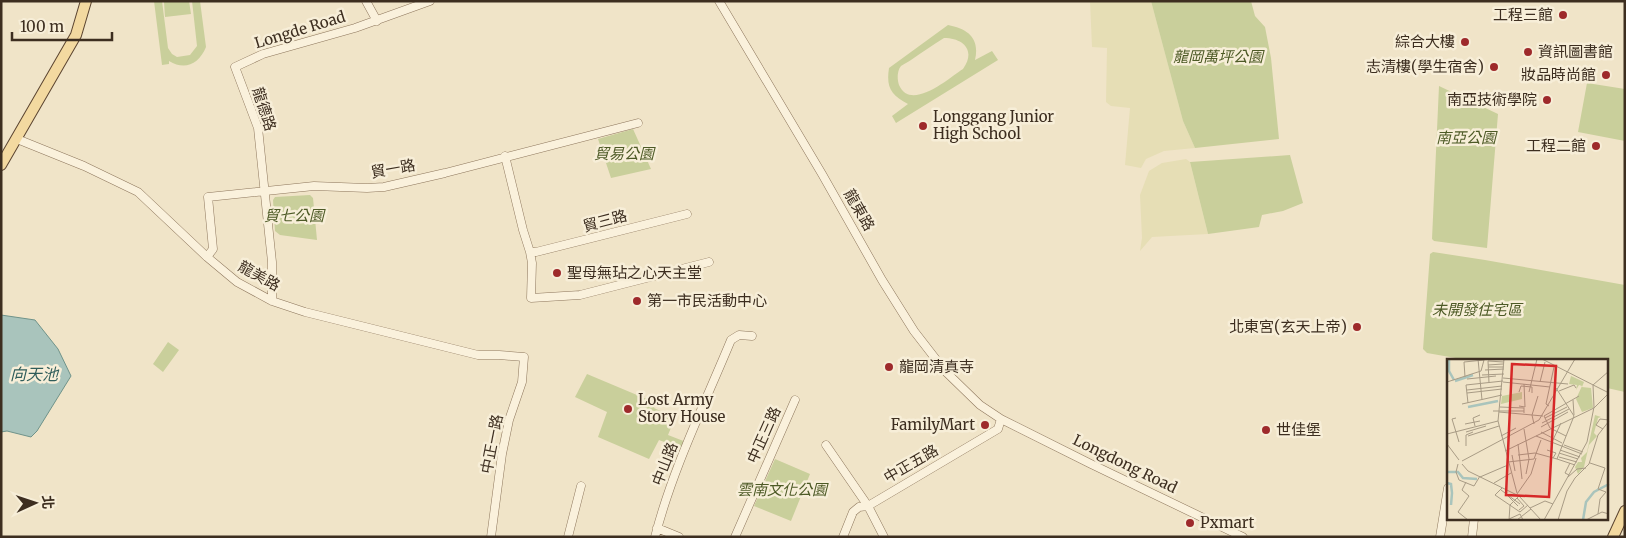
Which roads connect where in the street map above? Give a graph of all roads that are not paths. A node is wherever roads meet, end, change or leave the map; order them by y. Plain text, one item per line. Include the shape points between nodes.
1 (86, 1) edge
2 (366, 1) edge
3 (430, 1) edge
4 (719, 1) edge
5 (377, 22) junction
6 (638, 123) dead end
7 (17, 139) junction
8 (505, 156) junction
9 (1, 165) edge
10 (266, 191) junction
11 (687, 214) dead end
12 (530, 252) junction
13 (207, 257) junction
14 (709, 262) dead end
15 (272, 301) junction
16 (752, 336) dead end
17 (524, 357) joint
18 (795, 400) dead end
19 (1001, 419) junction
20 (826, 445) dead end
21 (581, 486) dead end
22 (1447, 494) edge
23 (868, 506) junction
24 (1625, 511) edge
25 (1474, 520) edge
26 (657, 528) junction
27 (491, 537) edge
28 (568, 537) edge
29 (655, 537) edge
30 (679, 537) edge
31 (735, 537) edge
32 (843, 537) edge
33 (884, 537) edge
34 (1243, 537) edge
35 (1440, 537) edge
36 (1472, 537) edge
37 (1613, 537) edge

1 - 7 main road via 76,35
2 - 5 street
3 - 5 street, Longde Road
4 - 19 street, 龍東路 via 914,331 945,372 980,405
5 - 10 street, Longde Road via 263,54 235,67 258,128
6 - 8 street, 貿一路
7 - 9 main road
7 - 13 street, 龍美路 via 138,192
8 - 10 street, 貿一路 via 384,187 314,186
8 - 12 street
10 - 13 street, 貿一路 via 208,197 213,249
10 - 15 street
11 - 12 street, 貿三路 via 574,244
12 - 14 street via 531,298 571,297
13 - 15 street, 龍美路 via 236,282
15 - 17 street, 龍美路 via 478,355
16 - 26 street, 中山路 via 739,335 731,340
17 - 27 street, 中正一路 via 522,382 502,454
18 - 31 street, 中正三路
19 - 23 street, 中正五路 via 998,429
19 - 34 street, Longdong Road
20 - 23 street
21 - 28 street
22 - 35 street
23 - 32 street, 中正五路 via 858,506 853,512
23 - 33 street
24 - 37 main road
25 - 36 street
26 - 29 street, 中山路
26 - 30 street

